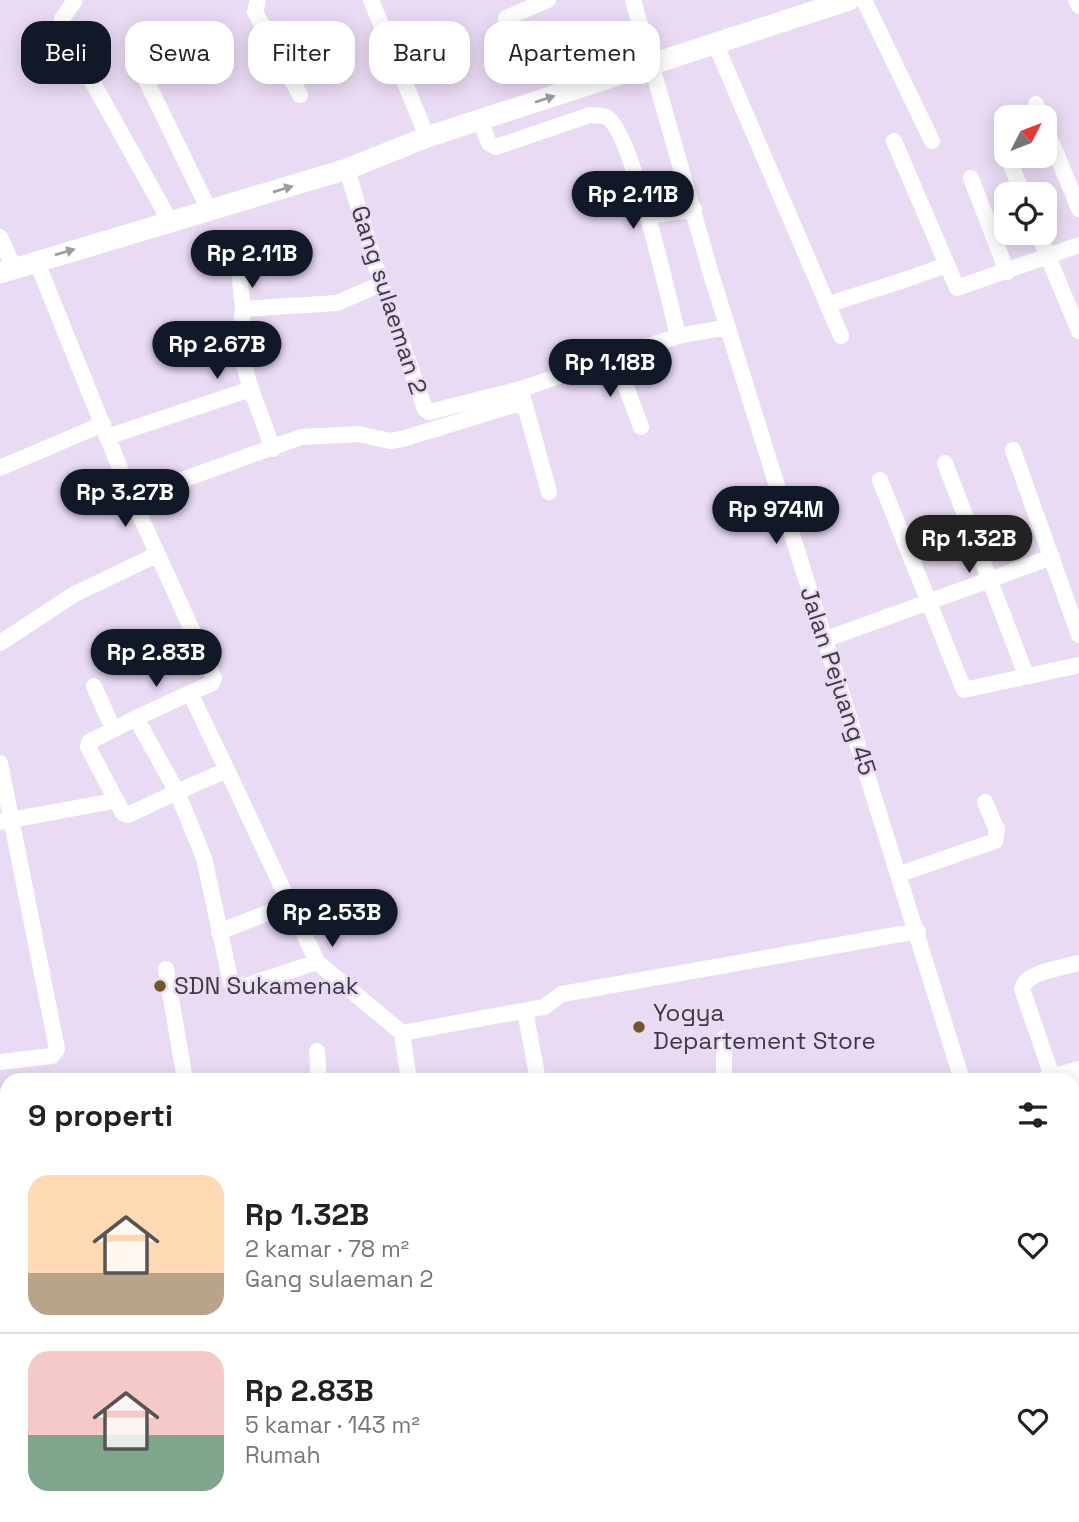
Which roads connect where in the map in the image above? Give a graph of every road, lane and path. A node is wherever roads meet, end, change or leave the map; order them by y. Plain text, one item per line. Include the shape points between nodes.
1 (75, 0) edge
2 (258, 0) edge
3 (371, 0) edge
4 (548, 0) edge
5 (633, 0) edge
6 (849, 0) edge
7 (864, 0) edge
8 (1076, 0) edge
9 (1079, 6) edge
10 (506, 18) dead end
11 (639, 21) edge
12 (715, 43) junction
13 (660, 61) edge
14 (148, 84) edge
15 (591, 84) edge
16 (658, 84) edge
17 (300, 95) dead end
18 (480, 120) junction
19 (427, 137) junction
20 (894, 141) dead end
21 (932, 141) dead end
22 (1057, 155) edge
23 (346, 169) junction
24 (971, 178) dead end
25 (694, 209) junction
26 (1079, 209) edge
27 (210, 212) junction
28 (649, 216) junction
29 (171, 223) junction
30 (0, 237) edge
31 (1043, 245) edge
32 (1079, 245) edge
33 (1048, 257) junction
34 (36, 260) junction
35 (238, 262) dead end
36 (945, 265) junction
37 (7, 271) edge
38 (1007, 272) junction
39 (381, 284) junction
40 (827, 305) junction
41 (243, 309) junction
42 (728, 327) junction
43 (1079, 331) edge
44 (841, 336) dead end
45 (678, 337) junction
46 (615, 357) junction
47 (251, 389) junction
48 (522, 395) junction
49 (641, 427) dead end
50 (105, 431) junction
51 (273, 449) junction
52 (1013, 450) dead end
53 (945, 463) dead end
54 (0, 468) edge
55 (880, 480) dead end
56 (549, 492) dead end
57 (132, 498) junction
58 (156, 555) junction
59 (1052, 557) junction
60 (990, 581) junction
61 (928, 601) junction
62 (1079, 635) edge
63 (824, 640) junction
64 (0, 643) edge
65 (1079, 665) edge
66 (1026, 675) junction
67 (94, 686) dead end
68 (190, 693) junction
69 (136, 718) junction
70 (113, 729) junction
71 (0, 763) edge
72 (227, 771) junction
73 (177, 792) junction
74 (114, 801) junction
75 (985, 802) dead end
76 (5, 820) edge
77 (900, 874) junction
78 (290, 904) junction
79 (918, 931) junction
80 (219, 932) junction
81 (317, 962) junction
82 (1079, 963) edge
83 (166, 970) dead end
84 (525, 1011) junction
85 (402, 1032) junction
86 (724, 1038) dead end
87 (317, 1051) dead end
88 (0, 1062) edge
89 (184, 1073) edge
90 (319, 1073) edge
91 (408, 1073) edge
92 (537, 1073) edge
93 (724, 1073) edge
94 (960, 1073) edge
95 (1046, 1073) edge

1 - 29 street via 62,19 63,29
2 - 17 street via 255,12
3 - 19 street
4 - 10 street
5 - 11 street, Jalan Pejuang 45
6 - 12 main road
7 - 21 street
8 - 9 street
12 - 13 main road
12 - 40 street
14 - 27 street
18 -> 15 main road
16 - 25 street, Jalan Pejuang 45
18 - 19 main road
18 - 28 street via 489,143 496,147 590,115 606,117 620,135
19 - 23 main road
20 - 36 street
22 - 26 street
27 -> 23 main road
23 - 39 street, Gang sulaeman 2
24 - 38 street
25 - 28 street
25 - 42 street, Jalan Pejuang 45
27 - 29 main road
28 - 45 street
34 -> 29 main road
30 - 37 street
31 - 33 street
32 - 33 street
33 - 38 street
33 - 43 street
34 - 37 main road
34 - 50 street
35 - 41 street
36 - 38 street via 957,288
36 - 40 street
39 - 41 street via 337,303
39 - 48 street, Gang sulaeman 2 via 425,409 429,412
40 - 44 street
41 - 47 street via 239,348
42 - 45 street, Gang sulaeman 2
42 - 63 street, Jalan Pejuang 45
45 - 46 street, Gang sulaeman 2
46 - 48 street, Gang sulaeman 2
46 - 49 street
47 - 50 street
47 - 51 street
48 - 51 street via 402,439 359,434 310,437 292,439
48 - 56 street
50 - 54 street
50 - 57 street
51 - 57 street
52 - 59 street
53 - 60 street
55 - 61 street
57 - 58 street
58 - 64 street via 73,595
58 - 68 street via 214,678
59 - 60 street
59 - 62 street
60 - 61 street
60 - 66 street
61 - 63 street
61 - 66 street via 964,690
63 - 77 street, Jalan Pejuang 45
65 - 66 street
67 - 70 street
68 - 69 street
68 - 72 street
69 - 70 street
69 - 73 street
70 - 74 street via 88,747
71 - 76 street
72 - 73 street
72 - 78 street
73 - 74 street via 128,815
73 - 80 street via 204,858
74 - 76 street
75 - 77 street via 997,830 995,841
76 - 88 street via 57,1049 52,1056
77 - 79 street, Jalan Pejuang 45
78 - 80 street
78 - 81 street
79 - 84 street via 562,994 544,1007
79 - 94 street, Jalan Pejuang 45
80 - 81 street via 228,978 235,986
81 - 85 street
82 - 95 street via 1030,977 1021,989
83 - 89 street
84 - 85 street
84 - 92 street
85 - 91 street
86 - 93 street
87 - 90 street

